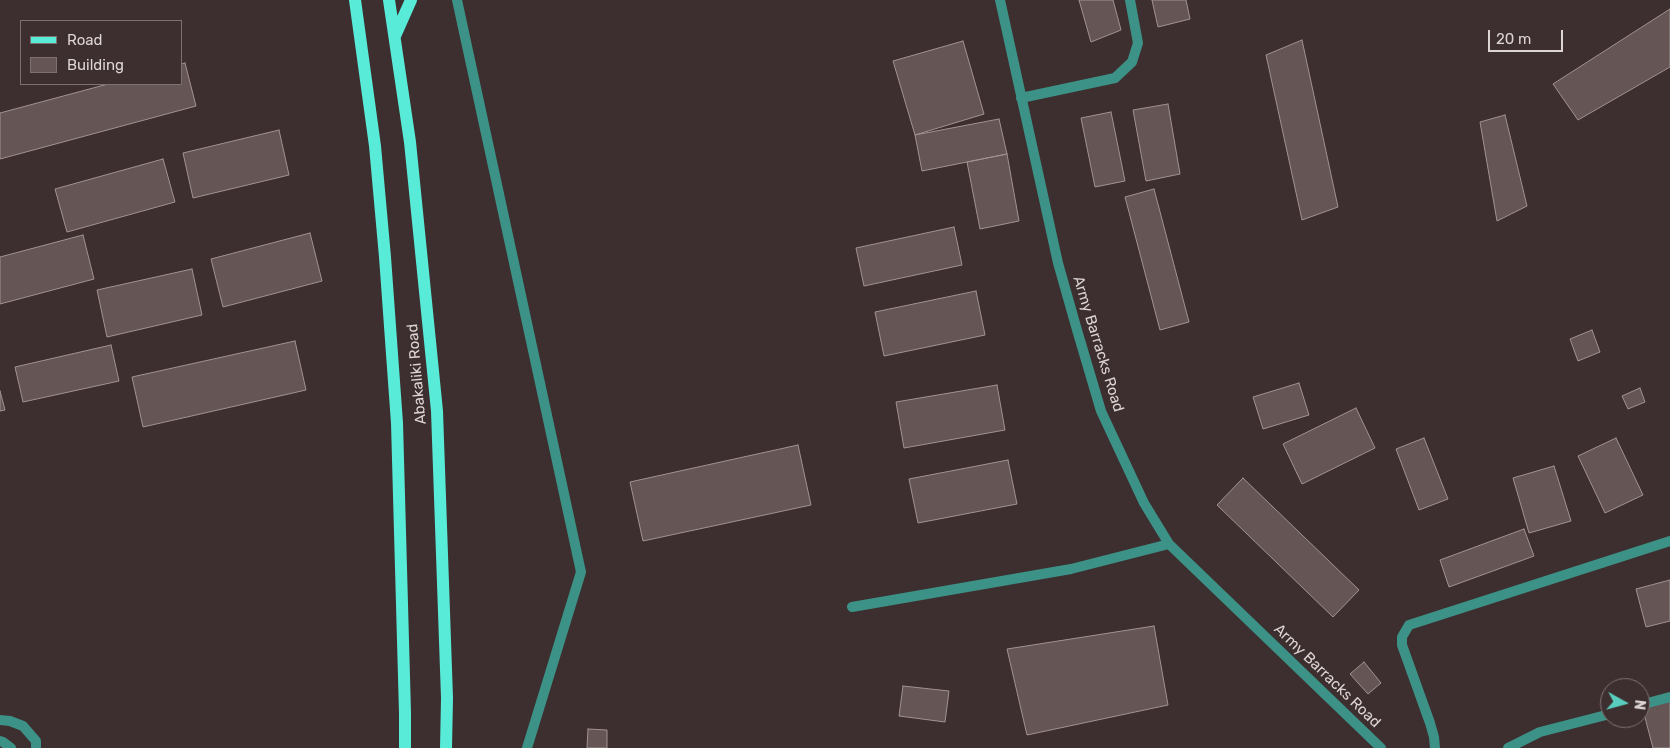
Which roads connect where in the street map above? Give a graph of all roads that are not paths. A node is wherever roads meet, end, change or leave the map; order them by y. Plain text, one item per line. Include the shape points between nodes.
1 (355, 0) edge
2 (389, 0) edge
3 (411, 0) edge
4 (457, 0) edge
5 (1000, 0) edge
6 (1130, 0) edge
7 (394, 38) junction
8 (1021, 98) junction
9 (1670, 541) edge
10 (1169, 544) junction
11 (852, 606) dead end
12 (1670, 697) edge
13 (1650, 703) edge
14 (1600, 717) edge
15 (0, 720) edge
16 (0, 742) edge
17 (11, 748) edge
18 (36, 748) edge
19 (405, 748) edge
20 (446, 748) edge
21 (527, 748) edge
22 (1381, 748) edge
23 (1435, 748) edge
24 (1508, 748) edge

1 - 19 main road, Abakaliki Road via 376,155 398,423
2 - 7 main road, Abakaliki Road
3 - 7 main road
4 - 21 street via 581,572
5 - 8 street, Army Barracks Road
6 - 8 street via 1138,43 1132,62 1115,78
7 - 20 main road, Abakaliki Road via 410,142 437,411 448,698
8 - 10 street, Army Barracks Road via 1058,263 1101,411 1144,503
9 - 23 street via 1409,625 1402,637 1402,645 1430,723
10 - 11 street via 1071,569
10 - 22 street, Army Barracks Road
12 - 13 street
14 - 24 street via 1540,732
15 - 18 street via 10,720 22,726 36,741
16 - 17 street

